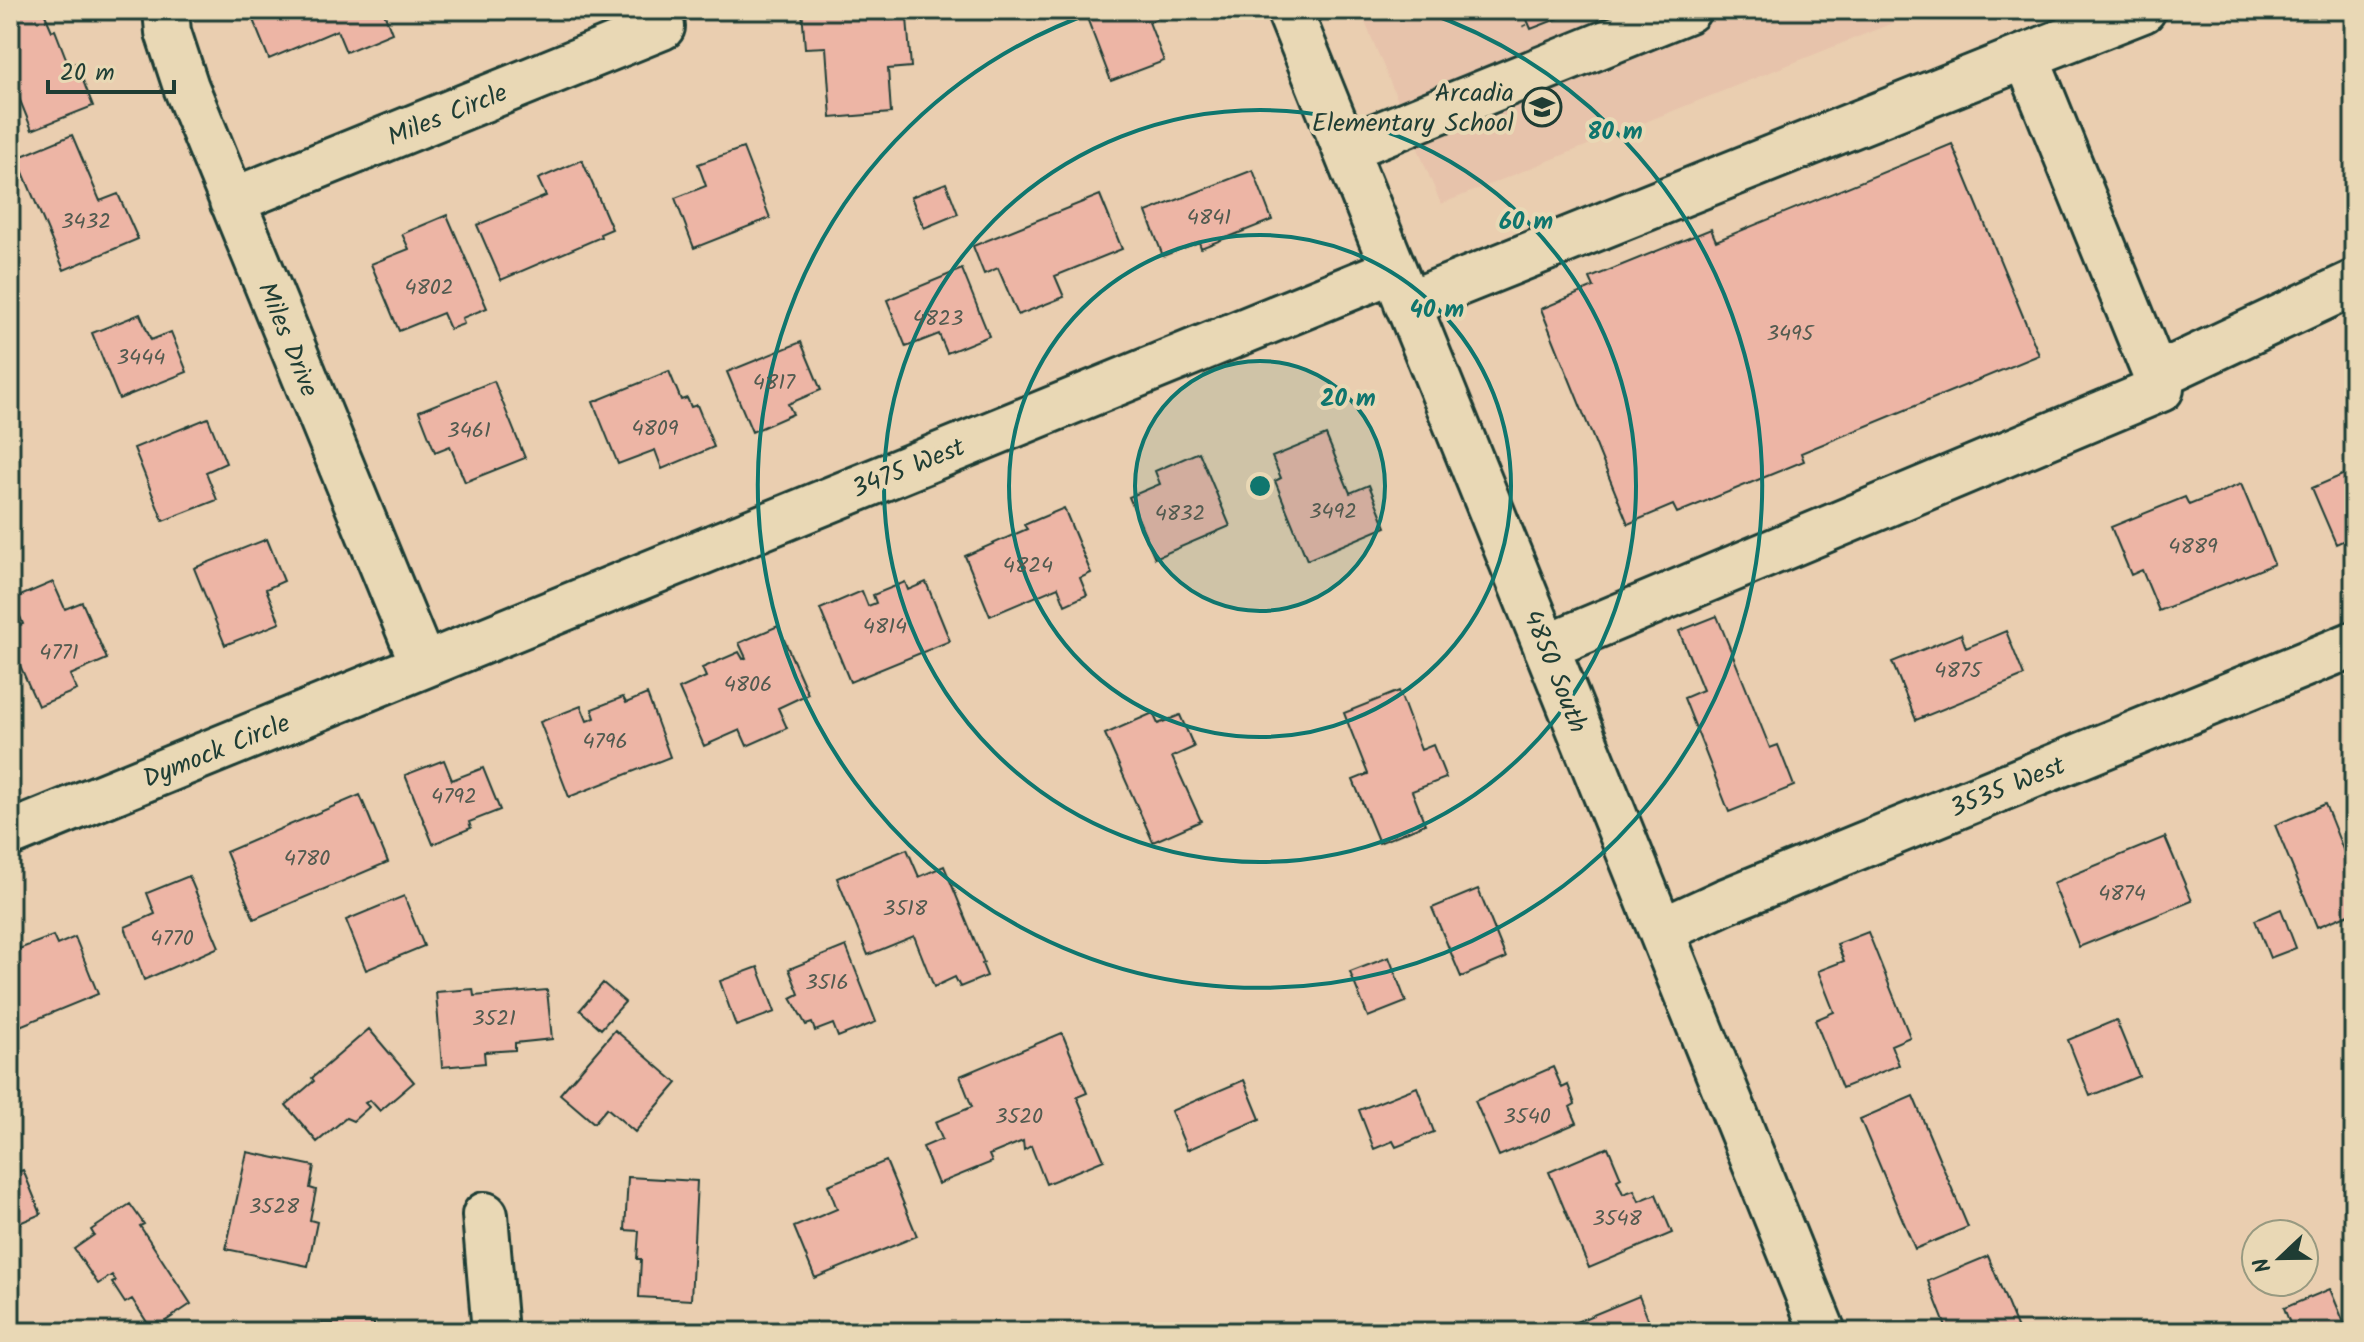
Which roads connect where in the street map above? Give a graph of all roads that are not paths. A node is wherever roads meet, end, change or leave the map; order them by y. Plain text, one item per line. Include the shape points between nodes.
1 (166, 10) edge
2 (1289, 10) edge
3 (1688, 10) edge
4 (2143, 10) edge
5 (662, 27) dead end
6 (2026, 56) junction
7 (1345, 149) junction
8 (232, 201) junction
9 (2354, 283) edge
10 (1400, 287) junction
11 (2156, 376) junction
12 (2354, 644) edge
13 (1546, 647) junction
14 (423, 665) junction
15 (10, 834) edge
16 (1661, 931) junction
17 (485, 1215) dead end
18 (495, 1332) edge
19 (1823, 1332) edge

1 - 8 street, Miles Drive via 186,87
2 - 7 street, 4850 South
3 - 7 street
4 - 6 street, 3475 West
5 - 8 street, Miles Circle
6 - 10 street, 3475 West
6 - 11 street
7 - 10 street, 4850 South
8 - 14 street, Miles Drive
9 - 11 street
10 - 13 street, 4850 South
10 - 14 street, 3475 West
11 - 13 street via 2161,389
12 - 16 street, 3535 West
13 - 16 street, 4850 South
14 - 15 street, Dymock Circle
16 - 19 street, 4850 South
17 - 18 street

